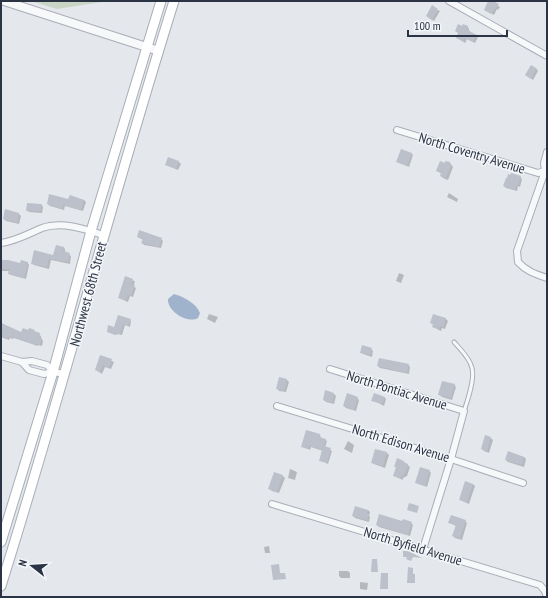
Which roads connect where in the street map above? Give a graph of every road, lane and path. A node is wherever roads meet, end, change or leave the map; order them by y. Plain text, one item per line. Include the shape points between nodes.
1 (4, 1) edge
2 (161, 1) edge
3 (174, 1) edge
4 (449, 1) edge
5 (147, 47) junction
6 (159, 51) junction
7 (547, 56) edge
8 (397, 130) dead end
9 (547, 152) edge
10 (546, 172) edge
11 (91, 231) junction
12 (104, 235) junction
13 (1, 243) edge
14 (547, 278) edge
15 (454, 342) dead end
16 (1, 356) edge
17 (22, 362) junction
18 (330, 369) dead end
19 (53, 372) junction
20 (65, 374) junction
21 (277, 406) dead end
22 (464, 411) junction
23 (451, 458) junction
24 (523, 483) dead end
25 (272, 504) dead end
26 (1, 541) edge
27 (14, 544) junction
28 (423, 550) junction
29 (1, 586) edge
30 (547, 597) edge

1 - 5 street
2 - 5 main road, Northwest 68th Street
3 - 6 main road, Northwest 68th Street
4 - 7 street
5 - 6 street
5 - 11 main road, Northwest 68th Street
6 - 12 main road, Northwest 68th Street
8 - 10 street, North Coventry Avenue via 538,173
9 - 10 street via 544,163
10 - 14 street via 517,251 518,262 524,269
11 - 12 street
11 - 13 street via 56,225 12,242
11 - 19 main road, Northwest 68th Street
12 - 20 main road, Northwest 68th Street
15 - 22 lane via 472,366 473,374
16 - 17 street
17 - 19 street via 32,361 47,365
17 - 19 street via 29,370 44,374
18 - 22 street, North Pontiac Avenue
19 - 20 street
19 - 26 main road, Northwest 68th Street
20 - 27 main road, Northwest 68th Street
21 - 23 street, North Edison Avenue
22 - 23 street
23 - 24 street, North Edison Avenue
23 - 28 street
25 - 28 street, North Byfield Avenue
26 - 27 main road
27 - 29 main road, Northwest 68th Street
28 - 30 street, North Byfield Avenue via 540,585

